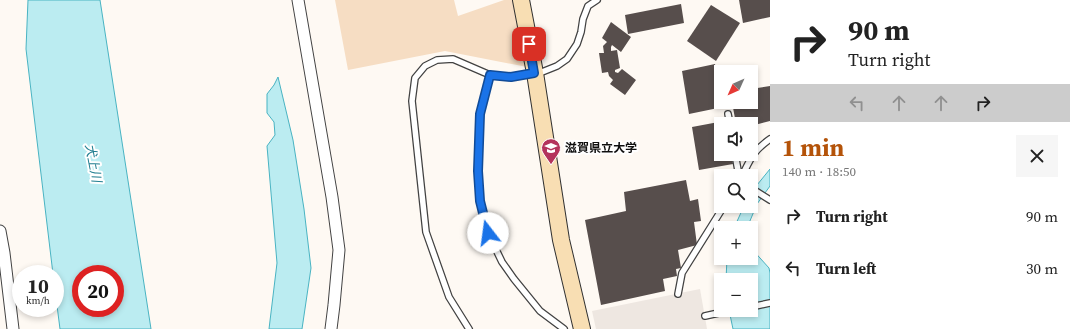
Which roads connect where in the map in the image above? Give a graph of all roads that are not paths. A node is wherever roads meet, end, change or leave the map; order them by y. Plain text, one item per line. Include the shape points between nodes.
1 (298, 0) edge
2 (521, 0) edge
3 (596, 0) edge
4 (534, 73) junction
5 (490, 75) junction
6 (728, 114) dead end
7 (729, 117) edge
8 (770, 140) edge
9 (744, 169) edge
10 (758, 192) edge
11 (770, 200) edge
12 (720, 213) edge
13 (0, 231) edge
14 (678, 294) dead end
15 (770, 303) edge
16 (758, 306) edge
17 (714, 314) edge
18 (705, 316) dead end
19 (13, 329) edge
20 (331, 329) edge
21 (469, 329) edge
22 (564, 329) edge
23 (582, 329) edge

1 - 20 street via 339,250
2 - 4 street
3 - 4 lane via 588,6 577,44 567,59 557,66
4 - 5 lane via 511,77
4 - 23 street via 561,240
5 - 21 lane via 453,59 437,60 425,66 415,78 412,102 426,232 449,297
5 - 22 lane via 480,114 478,171 480,201 488,233 502,262 514,279 540,311
6 - 7 lane
8 - 9 lane via 760,147
10 - 11 lane
12 - 14 lane via 682,273
13 - 19 street
15 - 16 lane
17 - 18 lane

